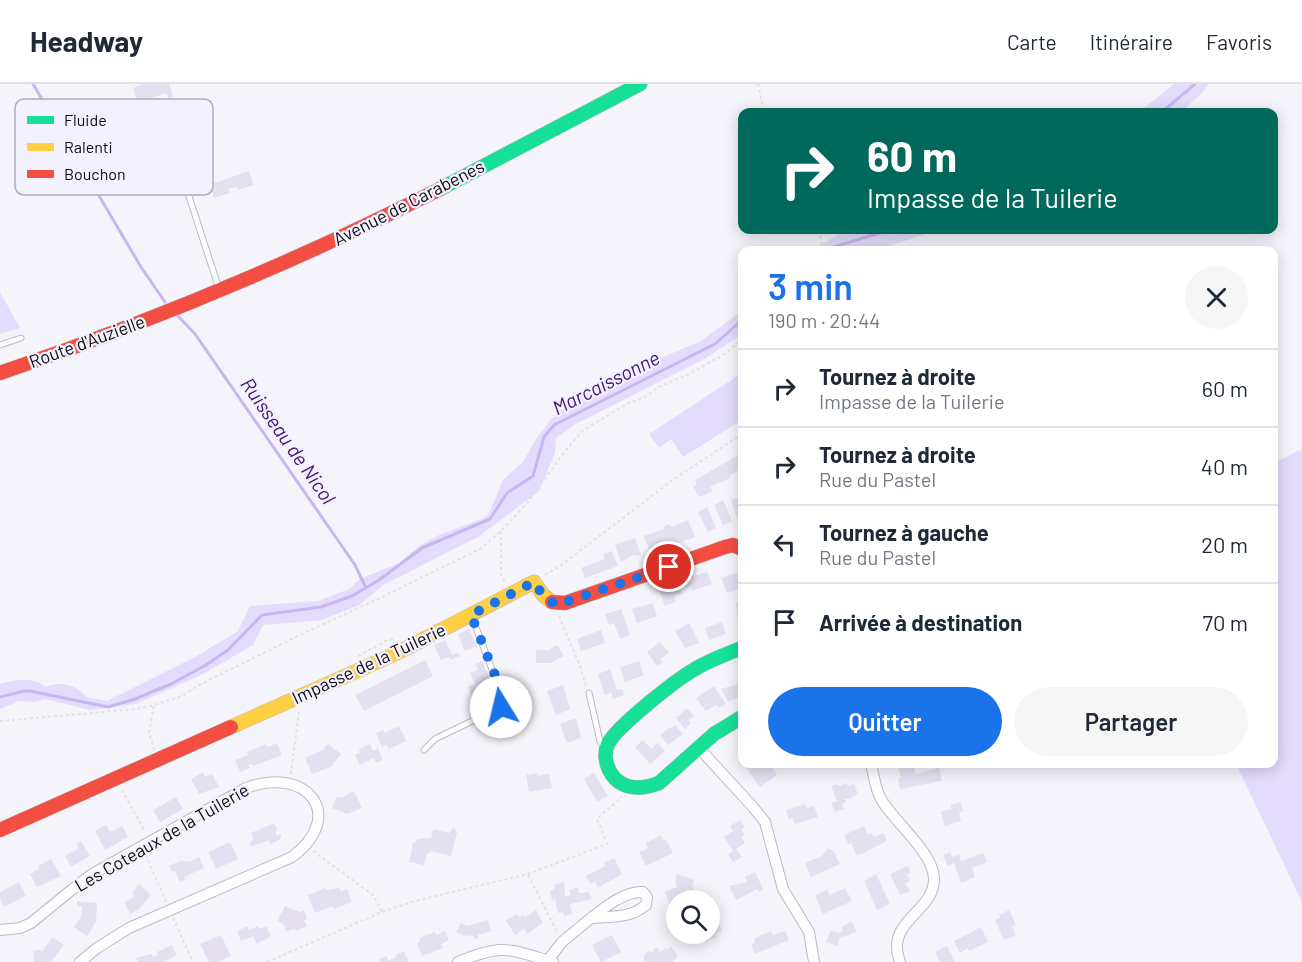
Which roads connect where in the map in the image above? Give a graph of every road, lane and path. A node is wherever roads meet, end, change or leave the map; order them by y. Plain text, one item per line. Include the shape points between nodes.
1 (640, 84) edge
2 (758, 84) edge
3 (1202, 84) edge
4 (763, 108) edge
5 (1174, 108) edge
6 (188, 195) edge
7 (909, 234) edge
8 (871, 246) edge
9 (219, 291) junction
10 (173, 309) joint
11 (21, 338) dead end
12 (738, 342) edge
13 (0, 345) edge
14 (0, 373) edge
15 (738, 437) edge
16 (501, 531) junction
17 (738, 547) edge
18 (534, 582) junction
19 (511, 595) junction
20 (557, 605) junction
21 (471, 615) junction
22 (738, 650) edge
23 (589, 693) joint
24 (301, 696) junction
25 (154, 705) junction
26 (738, 719) edge
27 (0, 721) edge
28 (698, 747) junction
29 (424, 750) dead end
30 (606, 750) junction
31 (157, 761) junction
32 (872, 768) edge
33 (116, 780) junction
34 (290, 783) junction
35 (628, 787) junction
36 (0, 830) edge
37 (147, 844) junction
38 (305, 845) junction
39 (528, 874) junction
40 (159, 886) dead end
41 (382, 912) junction
42 (591, 918) junction
43 (0, 930) edge
44 (562, 942) junction
45 (184, 943) dead end
46 (550, 961) edge
47 (80, 962) edge
48 (193, 962) edge
49 (267, 962) edge
50 (458, 962) edge
51 (814, 962) edge
52 (900, 962) edge

1 - 9 street, Avenue de Carabenes via 375,222
2 - 4 path
3 - 5 path
6 - 9 lane
7 - 8 path
9 - 10 street, Avenue de Carabenes
10 - 14 street, Route d'Auzielle
11 - 13 lane
12 - 16 path via 689,374 582,431
15 - 18 path
16 - 19 path via 501,575
16 - 25 path via 480,549 182,696
17 - 20 street via 726,547
18 - 19 street, Impasse de la Tuilerie
18 - 20 street via 544,597
19 - 21 street, Impasse de la Tuilerie
20 - 23 path
21 - 24 street, Impasse de la Tuilerie
21 - 29 lane via 504,701 501,707 435,739
22 - 30 street via 705,662 672,684 614,735
23 - 30 lane via 600,741
24 - 31 street, Impasse de la Tuilerie
24 - 34 path
25 - 27 path
25 - 31 path via 149,732
26 - 28 street
28 - 35 street via 659,783 642,789
28 - 51 street via 765,822 783,889 809,932
30 - 35 street via 613,776
31 - 33 street, Impasse de la Tuilerie
32 - 52 street via 880,798 922,852 934,876 930,895 899,933 896,947
33 - 36 street, Impasse de la Tuilerie
33 - 37 path via 147,837
34 - 37 street, Les Coteaux de la Tuilerie via 268,782 246,788
34 - 38 street via 312,798 318,812 316,828
35 - 39 path via 620,800 597,819 607,844
37 - 40 path via 146,856
37 - 43 street, Les Coteaux de la Tuilerie via 80,882 31,923
38 - 41 path via 373,895
38 - 47 street via 285,861 129,928
39 - 41 path
39 - 44 path
41 - 49 path
42 - 42 street via 613,918 640,910 647,897 637,891
42 - 44 street
44 - 46 street
45 - 48 path
46 - 50 street via 505,949

